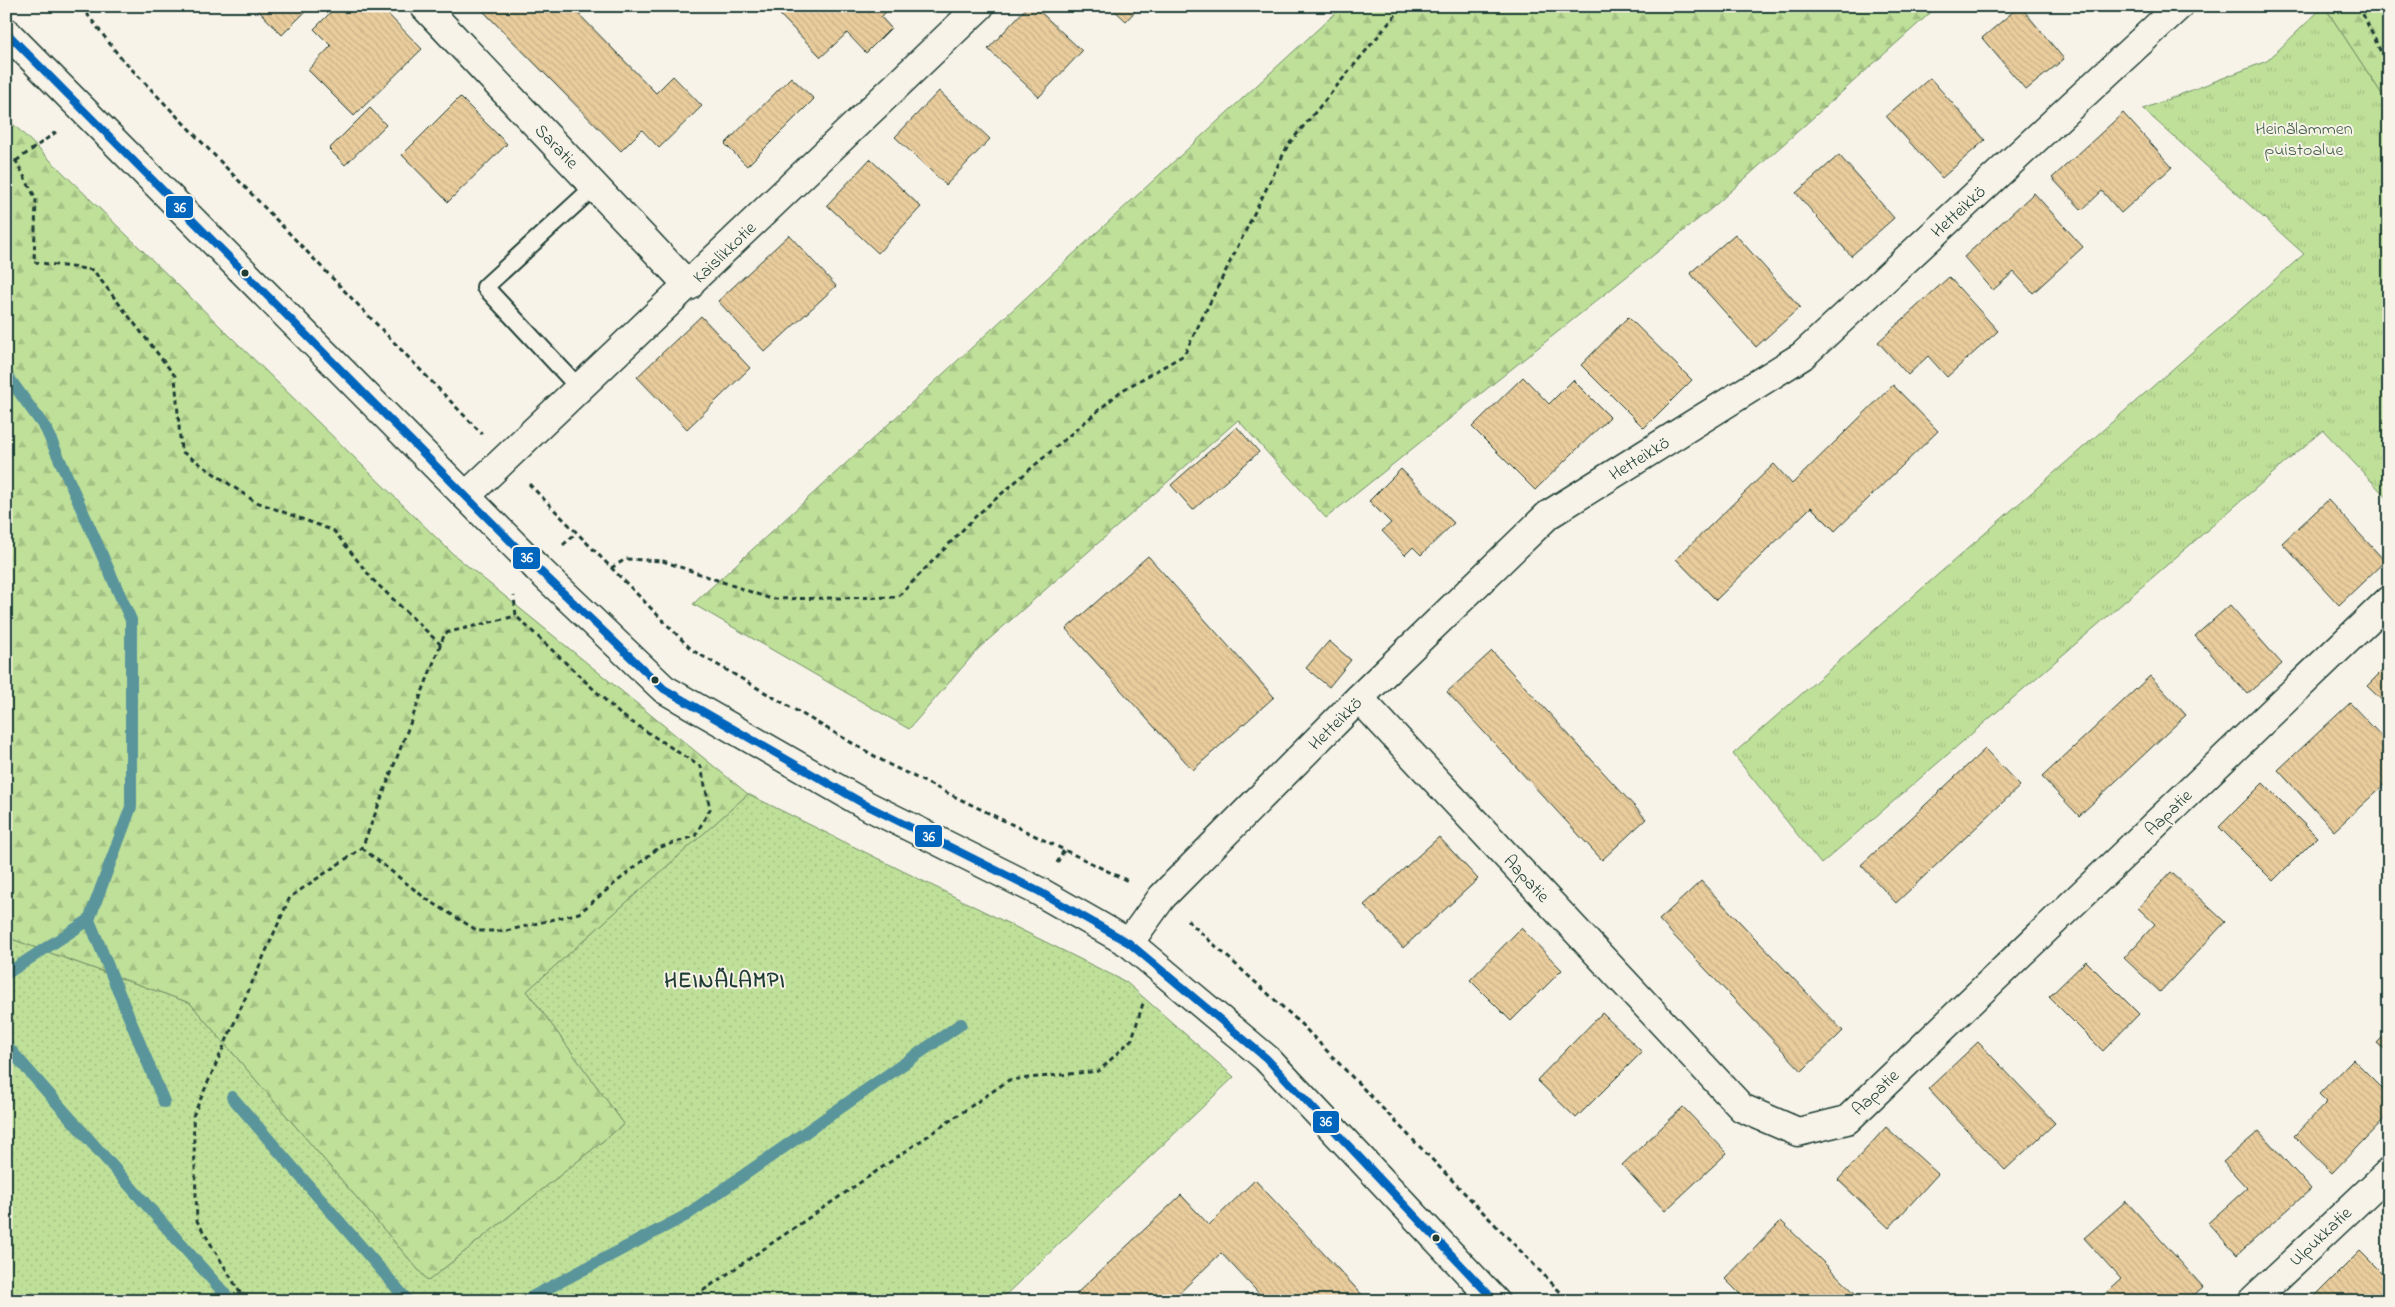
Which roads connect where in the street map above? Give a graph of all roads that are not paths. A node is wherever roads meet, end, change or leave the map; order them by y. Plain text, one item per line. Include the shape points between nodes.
1 (424, 6) edge
2 (980, 6) edge
3 (2179, 6) edge
4 (6, 32) edge
5 (595, 186) junction
6 (689, 286) junction
7 (580, 389) junction
8 (466, 496) junction
9 (2389, 600) edge
10 (1359, 698) junction
11 (1129, 943) junction
12 (2389, 1172) edge
13 (1495, 1301) edge
14 (2252, 1301) edge

1 - 5 street, Saratie
2 - 6 street, Kaislikkotie
3 - 10 street, Hetteikkö via 1802,356 1548,514
4 - 8 street
5 - 6 street, Saratie
5 - 7 lane via 485,286
6 - 7 street, Kaislikkotie
7 - 8 street, Kaislikkotie
8 - 11 street via 664,689 866,806 1040,892
9 - 10 street, Aapatie via 1847,1120 1798,1132 1742,1108
10 - 11 street, Hetteikkö via 1162,897
11 - 13 street via 1266,1058
12 - 14 street, Ulpukkatie

